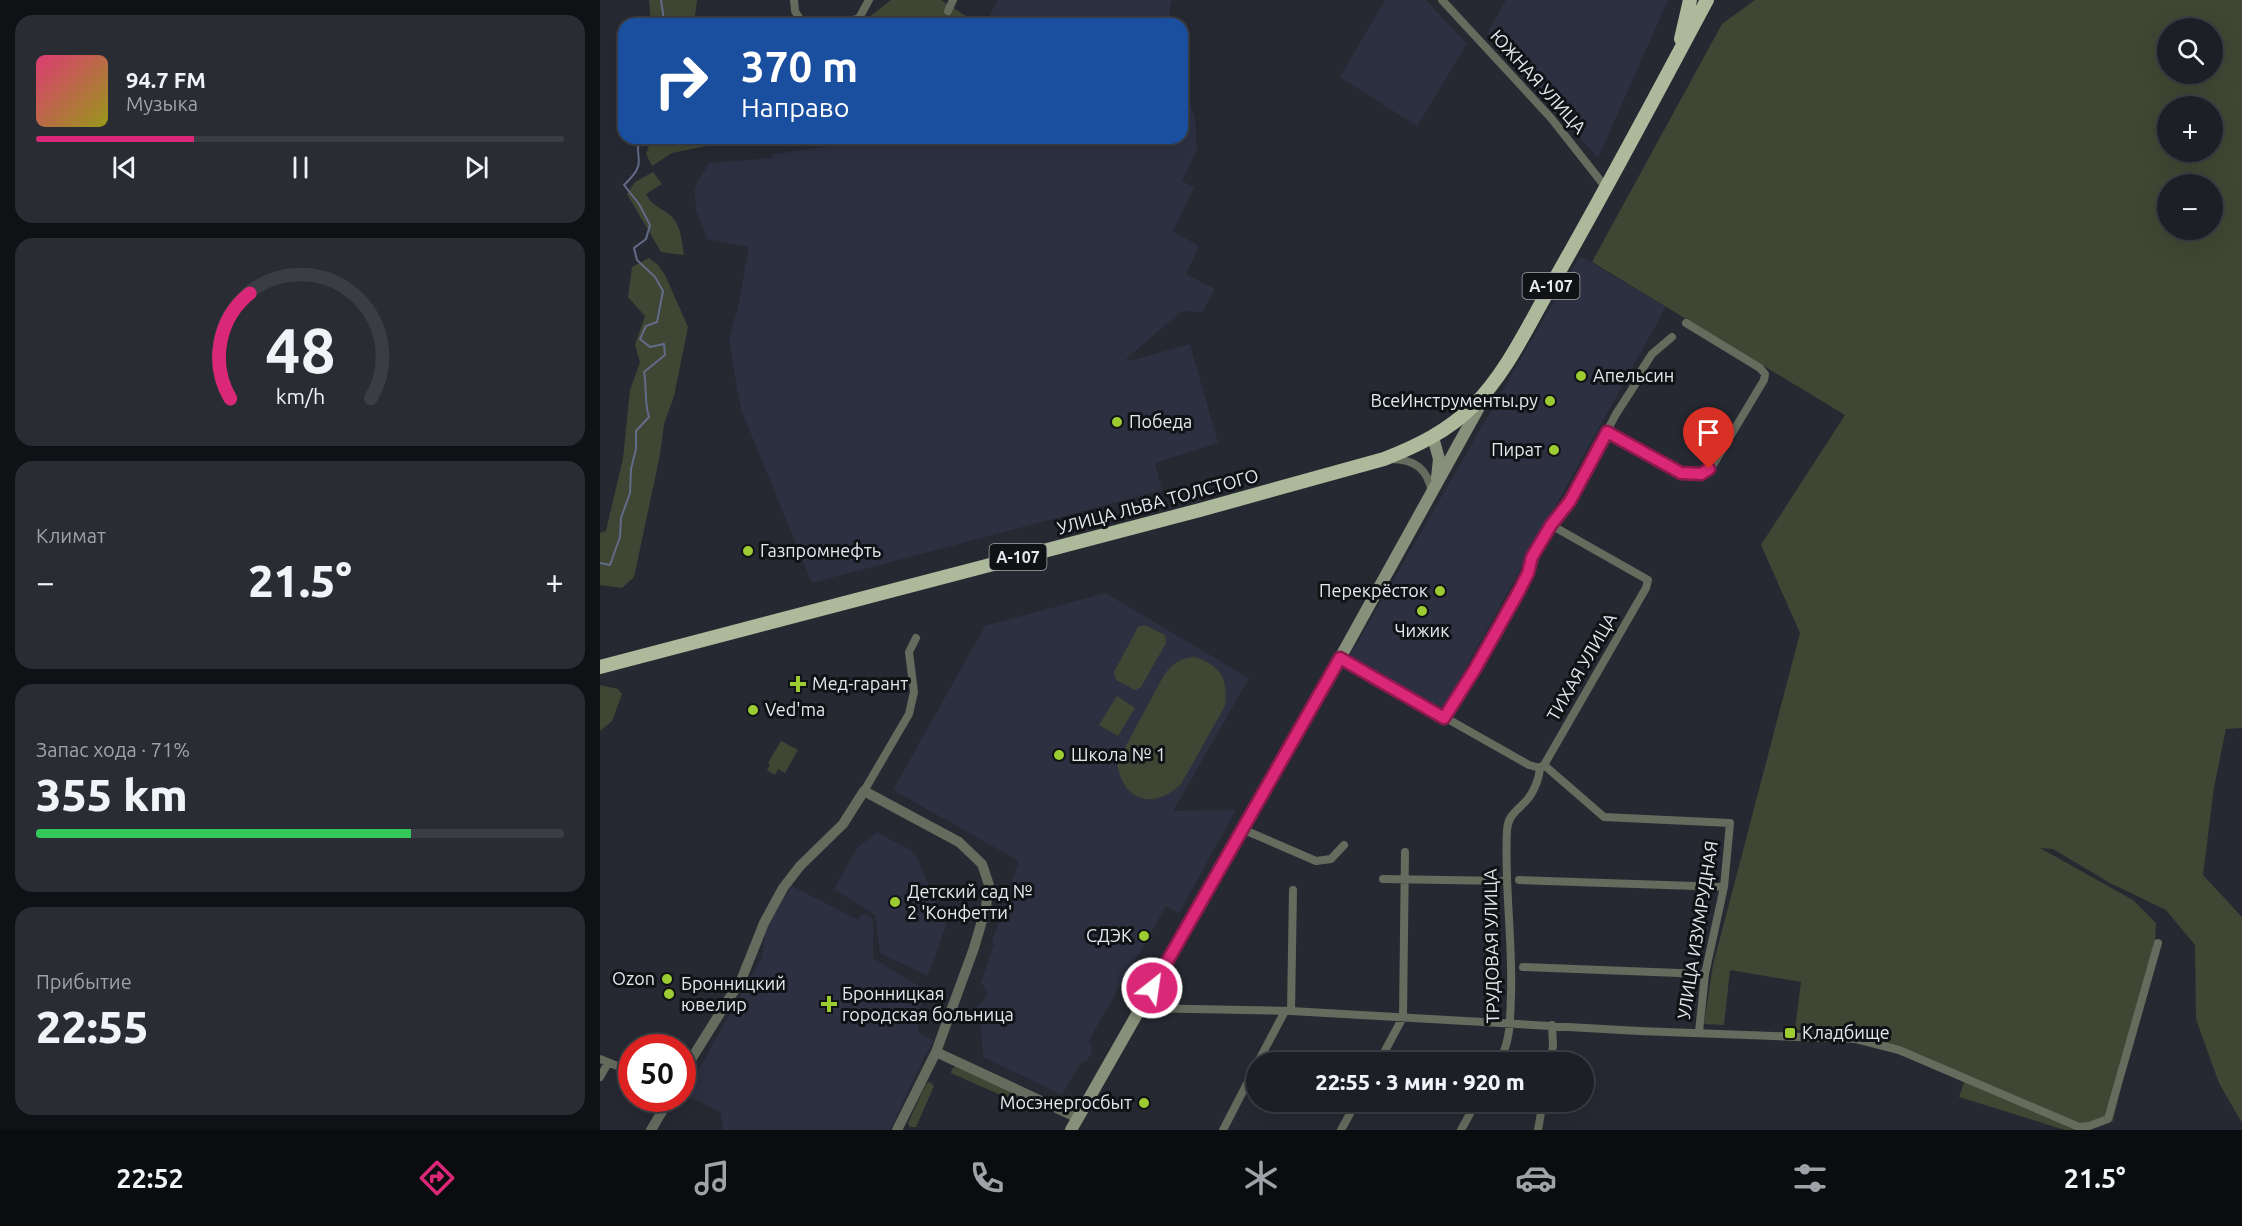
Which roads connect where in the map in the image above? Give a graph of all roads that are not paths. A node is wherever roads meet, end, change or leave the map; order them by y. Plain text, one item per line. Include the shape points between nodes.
1 (794, 0) edge
2 (869, 0) edge
3 (953, 0) edge
4 (1442, 0) edge
5 (1690, 0) edge
6 (1700, 0) edge
7 (1707, 0) edge
8 (948, 11) dead end
9 (799, 18) edge
10 (859, 18) edge
11 (1679, 45) junction
12 (1656, 94) junction
13 (1607, 189) junction
14 (1686, 323) dead end
15 (1672, 337) dead end
16 (1493, 382) junction
17 (1607, 432) junction
18 (1433, 437) junction
19 (1384, 459) junction
20 (1432, 493) junction
21 (1551, 525) junction
22 (916, 638) dead end
23 (1340, 658) junction
24 (600, 667) edge
25 (1444, 718) junction
26 (1542, 766) junction
27 (864, 791) junction
28 (1507, 828) joint
29 (1242, 829) junction
30 (1344, 845) dead end
31 (1405, 852) dead end
32 (1383, 879) dead end
33 (1406, 880) junction
34 (1519, 880) dead end
35 (1507, 881) junction
36 (1724, 887) junction
37 (1293, 891) dead end
38 (2158, 942) dead end
39 (1523, 968) dead end
40 (1706, 974) junction
41 (1140, 1008) junction
42 (1288, 1011) junction
43 (1403, 1017) junction
44 (1510, 1022) junction
45 (1552, 1025) junction
46 (1699, 1032) junction
47 (696, 1052) edge
48 (936, 1052) junction
49 (1264, 1052) edge
50 (1384, 1052) edge
51 (1505, 1052) edge
52 (1552, 1052) edge
53 (604, 1061) edge
54 (618, 1066) edge
55 (600, 1077) edge
56 (1246, 1086) edge
57 (662, 1112) edge
58 (1351, 1112) edge
59 (1471, 1112) edge
60 (1541, 1112) edge
61 (1078, 1118) junction
62 (2076, 1128) edge
63 (651, 1130) edge
64 (897, 1130) edge
65 (1071, 1130) edge
66 (1223, 1130) edge
67 (1341, 1130) edge
68 (1461, 1130) edge
69 (1538, 1130) edge

1 - 9 street
2 - 10 street
3 - 8 street
4 - 13 street, ЮЖНАЯ УЛИЦА via 1551,118
5 - 11 highway
6 - 11 highway, А-107
7 - 12 highway, А-107
11 - 12 highway, А-107
12 - 13 highway, А-107
13 - 16 highway, А-107
14 - 17 street via 1765,374 1713,465 1701,474 1681,473
15 - 17 street via 1652,354
16 - 18 highway, УЛИЦА ЛЬВА ТОЛСТОГО / А-107 via 1466,412
16 - 20 main road
17 - 21 street via 1570,501
18 - 19 highway, УЛИЦА ЛЬВА ТОЛСТОГО / А-107
18 - 20 main road via 1439,459
19 - 20 street via 1417,464 1428,478
19 - 24 highway, УЛИЦА ЛЬВА ТОЛСТОГО / А-107
20 - 23 main road
21 - 25 street via 1532,557 1519,591
21 - 26 street, ТИХАЯ УЛИЦА via 1648,580 1647,588
22 - 27 street via 909,652 914,692 909,714
23 - 25 street
23 - 29 main road
25 - 26 street via 1529,765
26 - 28 street, ТИХАЯ УЛИЦА via 1531,795 1509,818
26 - 36 street, УЛИЦА ИЗУМРУДНАЯ via 1604,817 1730,824
27 - 47 street via 843,824 783,888 742,978
27 - 48 street via 959,842 977,858 988,878 986,907
28 - 35 street, ТРУДОВАЯ УЛИЦА
29 - 30 street via 1316,861 1331,859
29 - 41 main road
31 - 33 street
32 - 33 street
33 - 35 street
33 - 43 street
34 - 36 street
35 - 44 street, ТРУДОВАЯ УЛИЦА via 1512,942
36 - 40 street, УЛИЦА ИЗУМРУДНАЯ
37 - 42 street
38 - 62 street via 2108,1119
39 - 40 street
40 - 46 street, УЛИЦА ИЗУМРУДНАЯ
41 - 42 street
41 - 61 main road
42 - 43 street
42 - 49 street
43 - 44 street
43 - 50 street
44 - 45 street
44 - 51 street, ТРУДОВАЯ УЛИЦА
45 - 46 street
45 - 52 street
46 - 62 street via 1856,1039 1888,1047
48 - 61 street
48 - 64 street
53 - 54 street
53 - 55 street
56 - 66 street
57 - 63 street
58 - 67 street
59 - 68 street
60 - 69 street
61 - 65 main road

